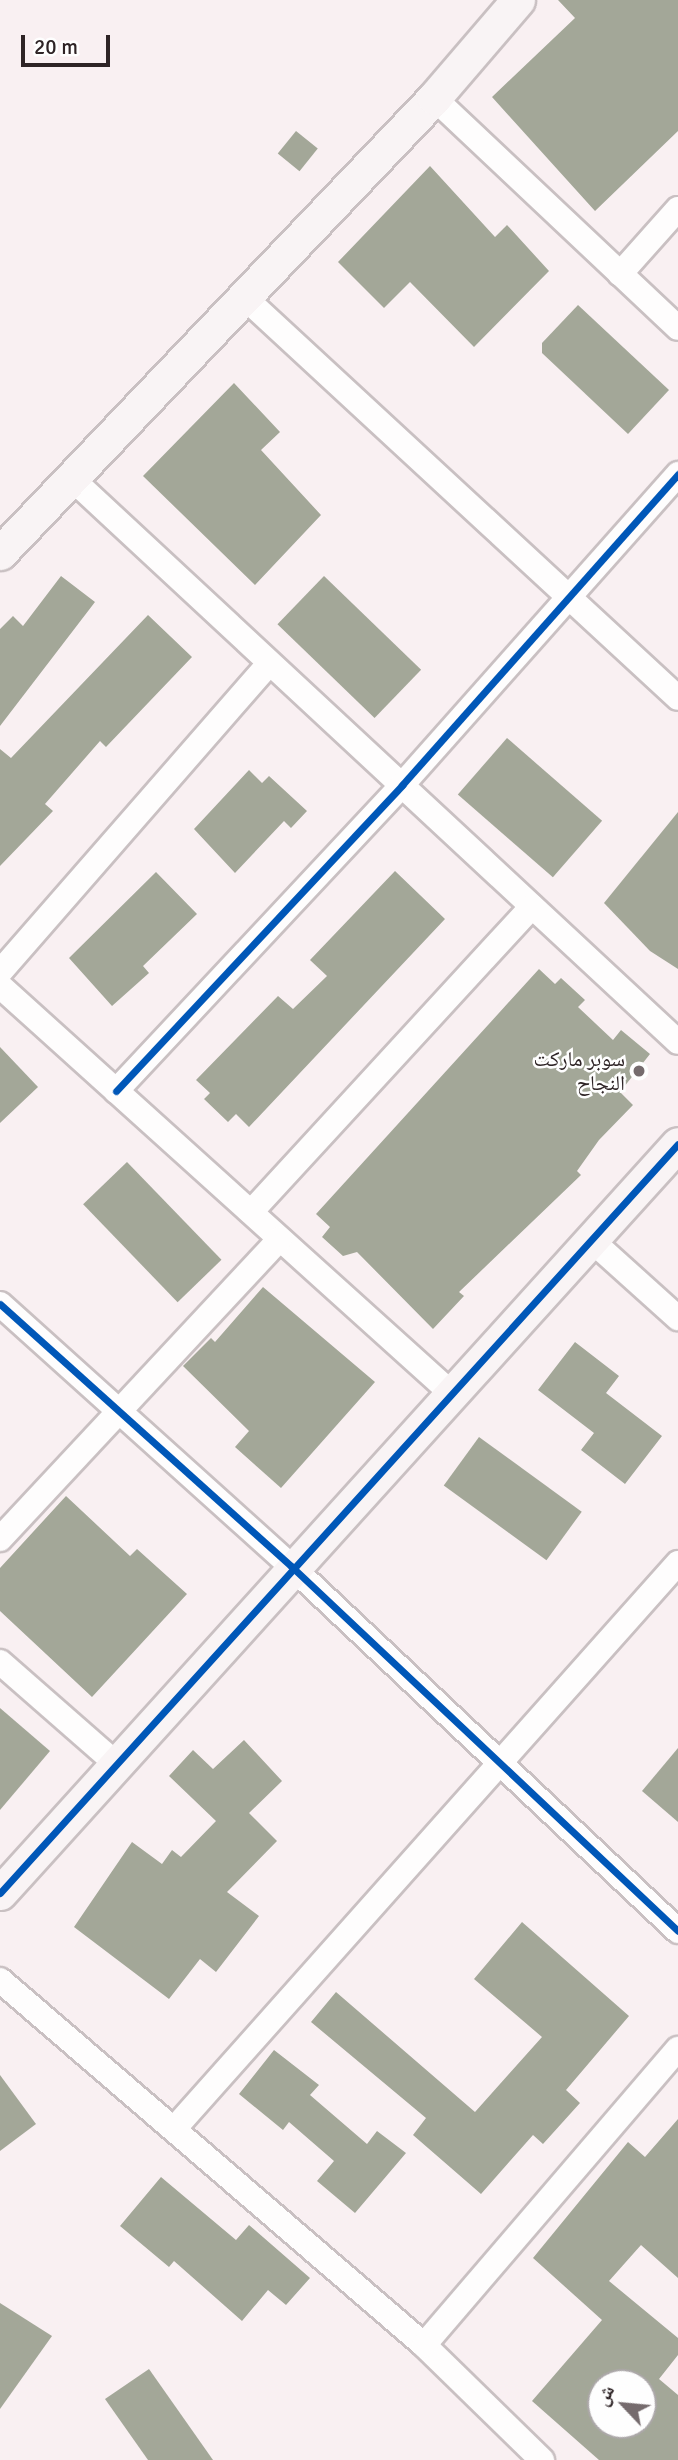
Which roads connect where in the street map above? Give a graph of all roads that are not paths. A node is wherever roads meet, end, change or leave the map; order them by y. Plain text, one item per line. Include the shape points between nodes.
1 (518, 0) edge
2 (434, 98) junction
3 (678, 209) edge
4 (620, 274) junction
5 (243, 296) junction
6 (678, 328) edge
7 (678, 474) edge
8 (69, 476) junction
9 (0, 553) edge
10 (568, 595) junction
11 (270, 663) junction
12 (678, 698) edge
13 (402, 785) junction
14 (532, 906) junction
15 (0, 972) edge
16 (0, 986) edge
17 (678, 1042) edge
18 (116, 1090) junction
19 (678, 1143) edge
20 (251, 1212) junction
21 (589, 1238) junction
22 (281, 1239) junction
23 (0, 1304) edge
24 (678, 1318) edge
25 (450, 1392) junction
26 (119, 1411) junction
27 (0, 1539) edge
28 (678, 1563) edge
29 (291, 1566) junction
30 (0, 1662) edge
31 (113, 1761) junction
32 (499, 1762) junction
33 (0, 1893) edge
34 (678, 1931) edge
35 (0, 1980) edge
36 (678, 2049) edge
37 (174, 2129) junction
38 (424, 2344) junction
39 (542, 2460) edge

1 - 2 street
2 - 4 street
2 - 5 street
3 - 4 street
4 - 6 street
5 - 8 street
5 - 10 street
7 - 10 street
8 - 9 street
8 - 11 street
10 - 12 street
10 - 13 street
11 - 13 street
11 - 15 street
13 - 14 street
13 - 18 street
14 - 17 street
14 - 20 street
16 - 18 street
18 - 20 street
19 - 21 street
20 - 22 street
21 - 24 street
21 - 25 street
22 - 25 street
22 - 26 street
23 - 26 street
25 - 29 street
26 - 27 street
26 - 29 street
28 - 32 street
29 - 31 street
29 - 32 street
30 - 31 street
31 - 33 street
32 - 34 street
32 - 37 street
35 - 37 street
36 - 38 street
37 - 38 street
38 - 39 street

